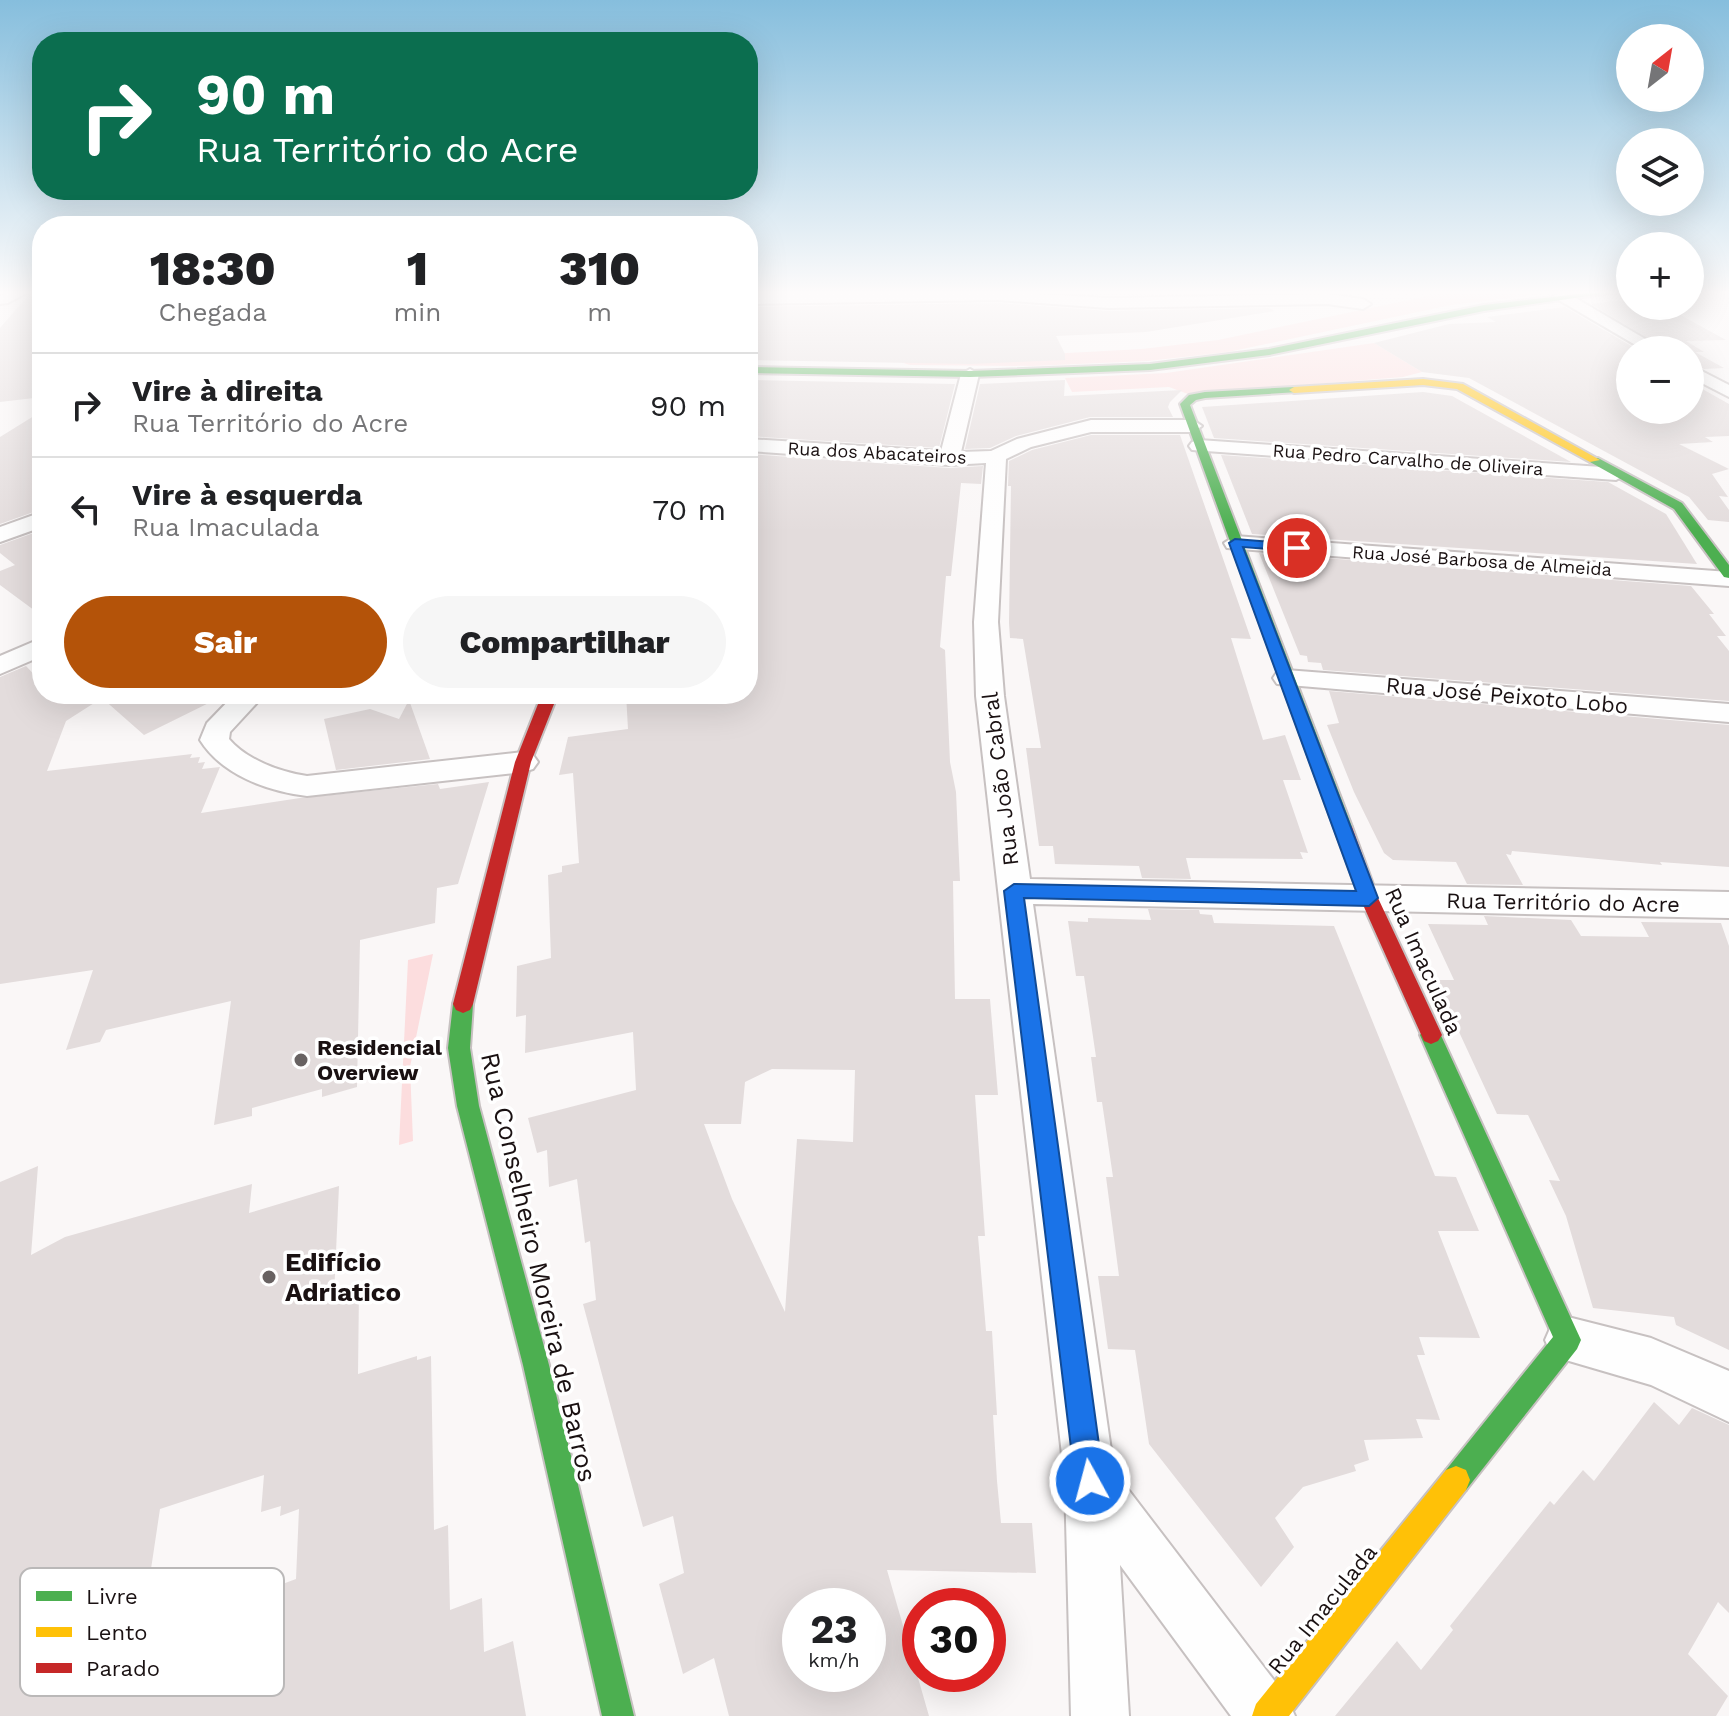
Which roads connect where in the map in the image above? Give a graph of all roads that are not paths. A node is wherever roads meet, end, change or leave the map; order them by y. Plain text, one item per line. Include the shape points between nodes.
1 (913, 372) edge
2 (1030, 372) edge
3 (970, 374) junction
4 (1704, 377) edge
5 (1726, 389) edge
6 (1196, 436) junction
7 (758, 446) edge
8 (996, 456) junction
9 (949, 459) junction
10 (1616, 474) junction
11 (32, 523) edge
12 (0, 535) edge
13 (1235, 543) junction
14 (1729, 576) edge
15 (32, 651) edge
16 (0, 666) edge
17 (1286, 678) junction
18 (241, 704) edge
19 (546, 704) edge
20 (1729, 713) edge
21 (523, 762) junction
22 (1014, 891) junction
23 (1369, 898) junction
24 (1729, 905) edge
25 (1568, 1340) junction
26 (1729, 1398) edge
27 (1090, 1481) junction
28 (618, 1716) edge
29 (1100, 1716) edge
30 (1267, 1716) edge

1 - 3 main road
2 - 3 main road
3 - 9 street
4 - 5 street
6 - 8 street, Rua dos Abacateiros via 1091,426
6 - 10 street, Rua Pedro Carvalho de Oliveira
6 - 10 main road via 1185,404 1193,397 1423,382 1459,386
6 - 13 main road, Rua Imaculada
7 - 9 street, Rua dos Abacateiros
8 - 9 street, Rua dos Abacateiros
8 - 22 street, Rua João Cabral via 986,622
10 - 14 main road via 1678,506
11 - 12 street
13 - 14 street, Rua José Barbosa de Almeida
13 - 17 main road, Rua Imaculada
15 - 16 street
17 - 20 street, Rua José Peixoto Lobo
17 - 23 main road, Rua Imaculada
18 - 21 street via 217,729 214,740 225,753 284,783 331,785
19 - 21 main road, Rua Conselheiro Moreira de Barros
21 - 28 main road, Rua Conselheiro Moreira de Barros via 464,993 459,1048 468,1106 536,1365
22 - 23 street, Rua Território do Acre
22 - 27 street, Rua João Cabral
23 - 24 street, Rua Território do Acre
23 - 25 main road, Rua Imaculada
25 - 26 street via 1663,1365
25 - 30 main road, Rua Imaculada
27 - 29 street, Rua João Cabral
27 - 30 street

